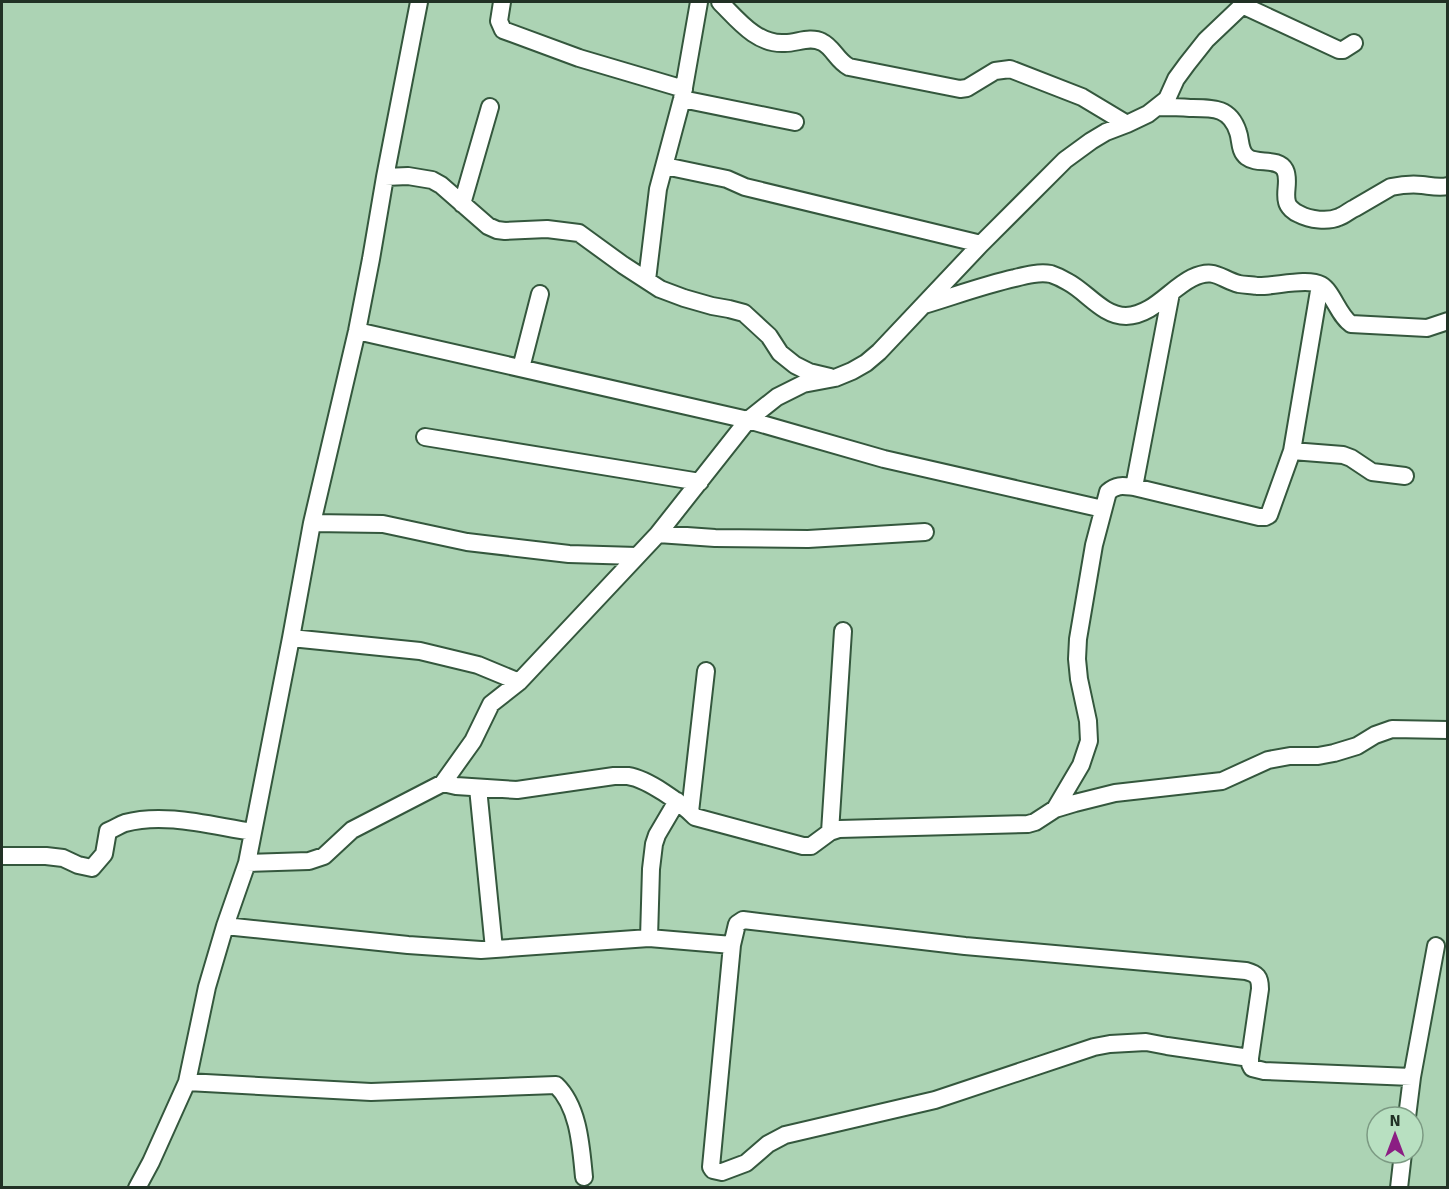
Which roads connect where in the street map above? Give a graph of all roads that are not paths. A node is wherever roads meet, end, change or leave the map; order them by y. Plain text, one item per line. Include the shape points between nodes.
1 (419, 2) edge
2 (502, 2) edge
3 (699, 2) edge
4 (720, 2) edge
5 (1244, 3) edge
6 (1354, 43) dead end
7 (683, 94) junction
8 (490, 107) dead end
9 (1158, 107) junction
10 (795, 122) dead end
11 (1127, 124) junction
12 (664, 166) junction
13 (385, 177) junction
14 (1448, 186) edge
15 (462, 204) junction
16 (981, 244) junction
17 (646, 280) junction
18 (1320, 285) junction
19 (1170, 293) junction
20 (540, 294) dead end
21 (923, 306) junction
22 (1448, 321) edge
23 (357, 331) junction
24 (521, 368) junction
25 (835, 378) junction
26 (748, 420) junction
27 (425, 437) dead end
28 (1292, 451) junction
29 (1406, 476) dead end
30 (700, 482) junction
31 (1134, 487) junction
32 (1103, 509) junction
33 (312, 523) junction
34 (925, 532) dead end
35 (658, 534) junction
36 (637, 556) junction
37 (843, 631) dead end
38 (291, 638) junction
39 (706, 671) dead end
40 (519, 682) junction
41 (1448, 730) edge
42 (443, 783) junction
43 (477, 788) junction
44 (683, 806) junction
45 (1055, 809) junction
46 (253, 832) junction
47 (830, 832) junction
48 (2, 856) edge
49 (247, 863) junction
50 (225, 926) junction
51 (649, 938) junction
52 (732, 945) junction
53 (1436, 946) dead end
54 (494, 949) junction
55 (1250, 1058) junction
56 (1412, 1077) junction
57 (187, 1082) junction
58 (1408, 1105) edge
59 (1402, 1165) edge
60 (584, 1177) dead end
61 (137, 1188) edge
62 (1399, 1188) edge

1 - 13 street
2 - 7 street via 499,21 508,33
3 - 7 street
4 - 11 street via 758,37 783,44 819,41 849,67 960,89 995,71 1010,69 1082,97
5 - 6 street via 1339,50
5 - 9 street via 1206,40
7 - 10 street
7 - 12 street
8 - 15 street
9 - 11 street
9 - 14 street via 1223,111 1236,124 1246,156 1281,165 1286,171 1287,203 1293,211 1312,219 1339,217 1391,187
11 - 16 street via 1106,132 1065,160
12 - 16 street
12 - 17 street
13 - 15 street via 432,180
13 - 23 street
15 - 17 street via 497,230 579,233
16 - 21 street
17 - 25 street via 684,298 744,313 795,365
18 - 19 street via 1293,282 1260,286 1205,273
18 - 22 street via 1352,324 1427,328
18 - 28 street
19 - 21 street via 1145,311 1116,315 1068,282 1051,274 1035,274
19 - 31 street
20 - 24 street
21 - 25 street via 866,363
23 - 24 street
23 - 33 street
24 - 26 street
25 - 26 street via 803,384 777,397
26 - 30 street
26 - 32 street via 884,459
27 - 30 street
28 - 29 street via 1343,455 1372,472
28 - 31 street via 1265,518
30 - 35 street
31 - 32 street via 1113,487
32 - 45 street via 1078,639 1079,679 1089,741 1081,765
33 - 36 street via 383,524 490,545 569,554
33 - 38 street
34 - 35 street via 808,539
35 - 36 street
36 - 40 street
37 - 47 street
38 - 40 street via 420,651 477,665
38 - 46 street
39 - 44 street
40 - 42 street via 491,704 473,741
41 - 45 street via 1392,729 1334,753 1268,760 1222,782 1115,793
42 - 43 street
42 - 49 street via 352,830 324,856 309,861
43 - 44 street via 517,790 629,776
43 - 54 street
44 - 47 street via 694,817 803,846 812,846
44 - 51 street via 657,834 654,844
45 - 47 street via 1028,824
46 - 48 street via 148,819 123,823 108,831 104,854 92,868 63,858
46 - 49 street
49 - 50 street
50 - 54 street via 408,945
50 - 57 street via 207,987
51 - 52 street
51 - 54 street
52 - 55 street via 737,924 743,920 965,946 1246,971 1255,973 1260,981
52 - 55 street via 711,1159 711,1167 717,1172 746,1163 785,1135 935,1100 1094,1047 1146,1042
53 - 56 street
55 - 56 street via 1252,1068 1257,1070
56 - 58 street
57 - 60 street via 371,1092 556,1085 575,1118
57 - 61 street
59 - 62 street

